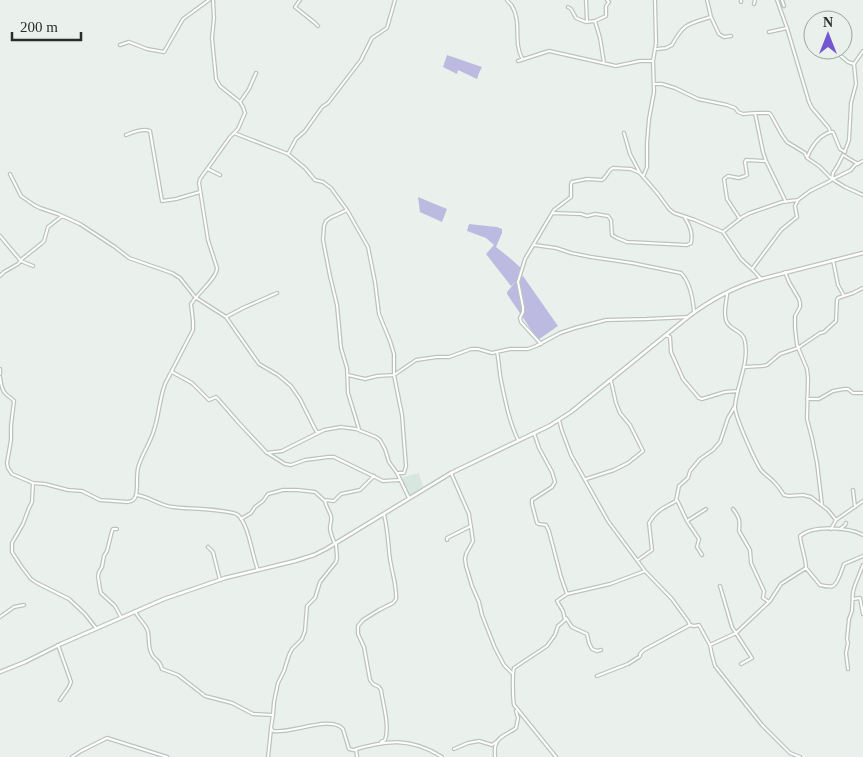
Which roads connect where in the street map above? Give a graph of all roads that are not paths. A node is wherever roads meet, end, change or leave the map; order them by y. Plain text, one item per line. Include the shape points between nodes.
1 (209, 0) edge
2 (213, 0) edge
3 (300, 0) edge
4 (395, 0) edge
5 (506, 0) edge
6 (586, 0) edge
7 (607, 0) edge
8 (655, 0) edge
9 (707, 0) edge
10 (755, 0) edge
11 (777, 0) edge
12 (782, 0) edge
13 (754, 4) dead end
14 (784, 6) dead end
15 (568, 7) dead end
16 (711, 17) junction
17 (595, 21) junction
18 (587, 22) junction
19 (318, 26) dead end
20 (787, 28) junction
21 (769, 32) dead end
22 (731, 36) dead end
23 (120, 46) dead end
24 (656, 50) junction
25 (863, 51) edge
26 (522, 59) junction
27 (845, 60) edge
28 (518, 61) dead end
29 (652, 61) junction
30 (604, 63) junction
31 (854, 64) junction
32 (256, 73) dead end
33 (654, 84) junction
34 (240, 102) junction
35 (755, 113) junction
36 (830, 132) junction
37 (234, 133) junction
38 (624, 133) dead end
39 (126, 135) dead end
40 (844, 152) junction
41 (288, 154) junction
42 (843, 155) junction
43 (807, 158) junction
44 (766, 161) junction
45 (863, 162) edge
46 (858, 164) junction
47 (208, 169) junction
48 (640, 173) junction
49 (10, 174) dead end
50 (220, 175) dead end
51 (643, 177) junction
52 (833, 179) junction
53 (200, 192) junction
54 (863, 195) edge
55 (798, 200) junction
56 (786, 202) junction
57 (347, 210) junction
58 (552, 213) junction
59 (62, 216) junction
60 (684, 217) junction
61 (740, 219) junction
62 (723, 232) junction
63 (0, 236) edge
64 (534, 245) junction
65 (863, 253) edge
66 (21, 260) junction
67 (833, 260) junction
68 (33, 266) dead end
69 (752, 269) junction
70 (785, 272) junction
71 (0, 276) edge
72 (761, 279) junction
73 (863, 288) edge
74 (277, 293) dead end
75 (727, 293) junction
76 (844, 296) junction
77 (195, 297) junction
78 (694, 312) junction
79 (226, 317) junction
80 (688, 317) junction
81 (666, 335) junction
82 (541, 344) junction
83 (798, 348) junction
84 (496, 352) junction
85 (745, 367) junction
86 (0, 369) edge
87 (171, 372) junction
88 (0, 375) edge
89 (348, 375) junction
90 (394, 375) junction
91 (611, 381) junction
92 (738, 391) junction
93 (863, 393) edge
94 (807, 399) junction
95 (735, 406) junction
96 (559, 420) junction
97 (359, 430) junction
98 (320, 432) junction
99 (534, 433) junction
100 (518, 440) junction
101 (267, 453) junction
102 (397, 473) junction
103 (451, 473) junction
104 (374, 476) junction
105 (586, 479) junction
106 (400, 480) junction
107 (33, 483) junction
108 (854, 490) dead end
109 (136, 495) junction
110 (409, 498) junction
111 (676, 498) junction
112 (324, 500) junction
113 (863, 501) edge
114 (822, 506) junction
115 (855, 507) junction
116 (706, 509) dead end
117 (733, 509) dead end
118 (384, 514) junction
119 (241, 519) junction
120 (836, 520) junction
121 (687, 521) junction
122 (846, 523) dead end
123 (471, 526) junction
124 (117, 529) dead end
125 (831, 529) junction
126 (840, 529) junction
127 (863, 535) edge
128 (447, 540) dead end
129 (335, 544) junction
130 (208, 547) dead end
131 (702, 555) dead end
132 (863, 556) edge
133 (638, 561) junction
134 (863, 565) edge
135 (806, 568) junction
136 (258, 570) junction
137 (645, 570) junction
138 (220, 580) junction
139 (720, 586) dead end
140 (567, 594) junction
141 (853, 598) junction
142 (769, 602) junction
143 (24, 605) dead end
144 (135, 611) junction
145 (863, 614) edge
146 (0, 617) edge
147 (566, 617) junction
148 (121, 618) junction
149 (690, 625) junction
150 (96, 628) junction
151 (736, 633) junction
152 (58, 645) junction
153 (710, 645) junction
154 (601, 650) dead end
155 (741, 664) dead end
156 (848, 669) dead end
157 (0, 672) edge
158 (513, 674) junction
159 (597, 676) dead end
160 (60, 700) dead end
161 (516, 708) junction
162 (272, 715) junction
163 (518, 718) junction
164 (525, 719) junction
165 (271, 729) junction
166 (496, 742) junction
167 (379, 743) junction
168 (356, 749) junction
169 (454, 749) dead end
170 (72, 757) edge
171 (167, 757) edge
172 (268, 757) edge
173 (357, 757) edge
174 (442, 757) edge
175 (495, 757) edge
176 (556, 757) edge
177 (800, 757) edge

1 - 23 street via 183,19 164,52 129,42
2 - 34 street via 216,79
3 - 19 street via 295,7
4 - 41 street via 387,28 372,38 356,67 296,139
5 - 26 street via 516,17
6 - 18 street
7 - 17 street via 606,16
8 - 24 street
9 - 16 street
10 - 13 street
11 - 20 street
12 - 14 street
15 - 18 street via 576,18
16 - 22 street via 719,34 724,38
16 - 24 street via 686,25 672,45
17 - 18 street
17 - 30 street
20 - 21 street
20 - 36 street via 812,108
24 - 29 street
25 - 31 street
26 - 28 street
26 - 30 street via 551,51
27 - 31 street
29 - 30 street via 619,66
29 - 33 street
31 - 40 street via 856,84 851,103 850,140
32 - 34 street
33 - 35 street via 675,88 698,99 727,104 741,113
33 - 51 street via 647,167
34 - 37 street via 244,116
35 - 43 street via 769,113 787,142
35 - 44 street
36 - 40 street
36 - 43 street via 819,138
37 - 41 street
37 - 47 street
38 - 48 street
39 - 53 street via 150,130 162,200
40 - 42 street
41 - 57 street via 315,180 331,188
42 - 46 street
42 - 52 street
43 - 52 street
44 - 56 street
44 - 61 street via 746,160 746,176 724,179 727,199
45 - 46 street
46 - 52 street
47 - 50 street
47 - 53 street via 200,179
48 - 51 street
48 - 58 street via 613,168 602,180 573,182 570,184 570,198
49 - 59 street via 28,201
51 - 60 street via 669,209
52 - 54 street
52 - 55 street
53 - 77 street via 208,240 218,270
55 - 56 street
55 - 69 street via 795,206 797,217 779,232
56 - 61 street
57 - 89 street via 326,221 322,240
57 - 90 street via 368,247 379,314 394,354
58 - 60 street via 608,216 612,235 626,242 688,245 692,233
58 - 64 street
59 - 66 street via 48,227 42,243
59 - 77 street via 91,230 125,256 177,276
60 - 62 street
61 - 62 street
62 - 69 street
63 - 66 street
64 - 78 street via 681,273 691,295
64 - 82 street via 525,258 518,280 523,307 520,318
65 - 67 street
66 - 68 street
66 - 71 street
67 - 70 street
67 - 76 street via 837,282
69 - 72 street
70 - 72 street
70 - 83 street via 800,303 794,322
72 - 75 street
73 - 76 street
74 - 79 street
75 - 78 street
75 - 85 street via 725,318 745,339
76 - 83 street via 837,299 835,322
77 - 79 street
77 - 87 street via 190,306 193,330
78 - 80 street
79 - 98 street via 259,364 291,386 315,429
80 - 81 street
80 - 82 street via 602,320 560,333
81 - 91 street
81 - 92 street via 670,337 671,352 683,379 699,398
82 - 84 street via 528,349
83 - 85 street via 780,354 764,366
83 - 94 street via 807,368
84 - 90 street via 473,349 449,357 421,359
84 - 100 street via 507,410
85 - 92 street
86 - 88 street
87 - 101 street via 192,383 208,400 218,398
87 - 109 street via 162,392 153,433 139,466
88 - 107 street via 4,392 14,401 8,468 12,474
89 - 90 street via 365,379
89 - 97 street via 348,393
90 - 102 street via 402,415 406,466 404,473
91 - 96 street
91 - 105 street via 620,413 643,451 614,470
92 - 95 street
93 - 94 street via 846,389 819,399
94 - 114 street via 807,419
95 - 111 street via 720,442 690,471 688,478 679,486
95 - 114 street via 737,418 764,473 784,495 810,497
96 - 99 street
96 - 105 street via 571,455
97 - 98 street via 340,427
97 - 102 street via 380,440
98 - 101 street via 282,451
99 - 100 street
99 - 140 street via 555,483 533,499 532,504 537,523 546,525 549,530
100 - 103 street
101 - 104 street via 289,465 334,457
102 - 106 street
103 - 110 street
103 - 123 street via 468,509
104 - 106 street via 383,481
104 - 112 street via 360,490 339,495 334,501
105 - 133 street via 608,521
106 - 110 street
107 - 109 street via 82,491 104,501 130,502
107 - 150 street via 32,502 12,543 12,552 27,575 70,599
108 - 115 street
109 - 119 street via 167,506 233,513
110 - 118 street
111 - 121 street
111 - 133 street via 650,521 652,550
112 - 119 street via 313,492 280,491 268,494
112 - 129 street via 331,517 330,530
113 - 115 street
114 - 120 street
115 - 120 street
116 - 121 street
117 - 142 street via 740,520 739,532 750,550 751,563 764,591 763,598
118 - 129 street
118 - 167 street via 397,598 393,604 360,623 357,630 370,680 381,690 386,736
119 - 136 street
120 - 125 street
121 - 131 street via 699,539
122 - 126 street
123 - 128 street
123 - 158 street via 473,540 466,554 466,566 492,643
124 - 148 street via 112,531 98,576 100,591 115,606
125 - 126 street
125 - 135 street via 813,530 801,535
126 - 127 street
129 - 136 street via 307,557
129 - 162 street via 336,562 320,582 315,598 307,605 304,634 289,654 278,683
130 - 138 street via 213,552
132 - 135 street via 844,564 833,586 820,586
133 - 137 street
134 - 141 street
135 - 142 street via 781,584
136 - 138 street
137 - 140 street via 616,582
137 - 149 street via 672,599
138 - 144 street
139 - 151 street
140 - 147 street via 557,601
141 - 145 street via 860,598
141 - 156 street via 846,653
142 - 151 street
143 - 146 street via 14,607
144 - 148 street
144 - 162 street via 148,631 148,647 162,669 178,675 205,696 232,703 253,714
147 - 154 street via 572,627 586,634 592,649
147 - 158 street via 548,645 516,667
148 - 150 street
149 - 153 street via 699,625
149 - 159 street via 644,650 628,664
150 - 152 street
151 - 153 street
151 - 155 street via 752,658
152 - 157 street
152 - 160 street via 71,682
153 - 177 street via 716,666 758,721 790,753
158 - 161 street
161 - 163 street
161 - 164 street
162 - 165 street
163 - 164 street via 519,715
163 - 166 street via 516,728
164 - 176 street
165 - 168 street via 281,732 314,724 340,725 347,748
165 - 172 street
166 - 169 street via 492,745 479,741
166 - 175 street
167 - 168 street
167 - 174 street via 408,742
168 - 173 street
170 - 171 street via 107,738

